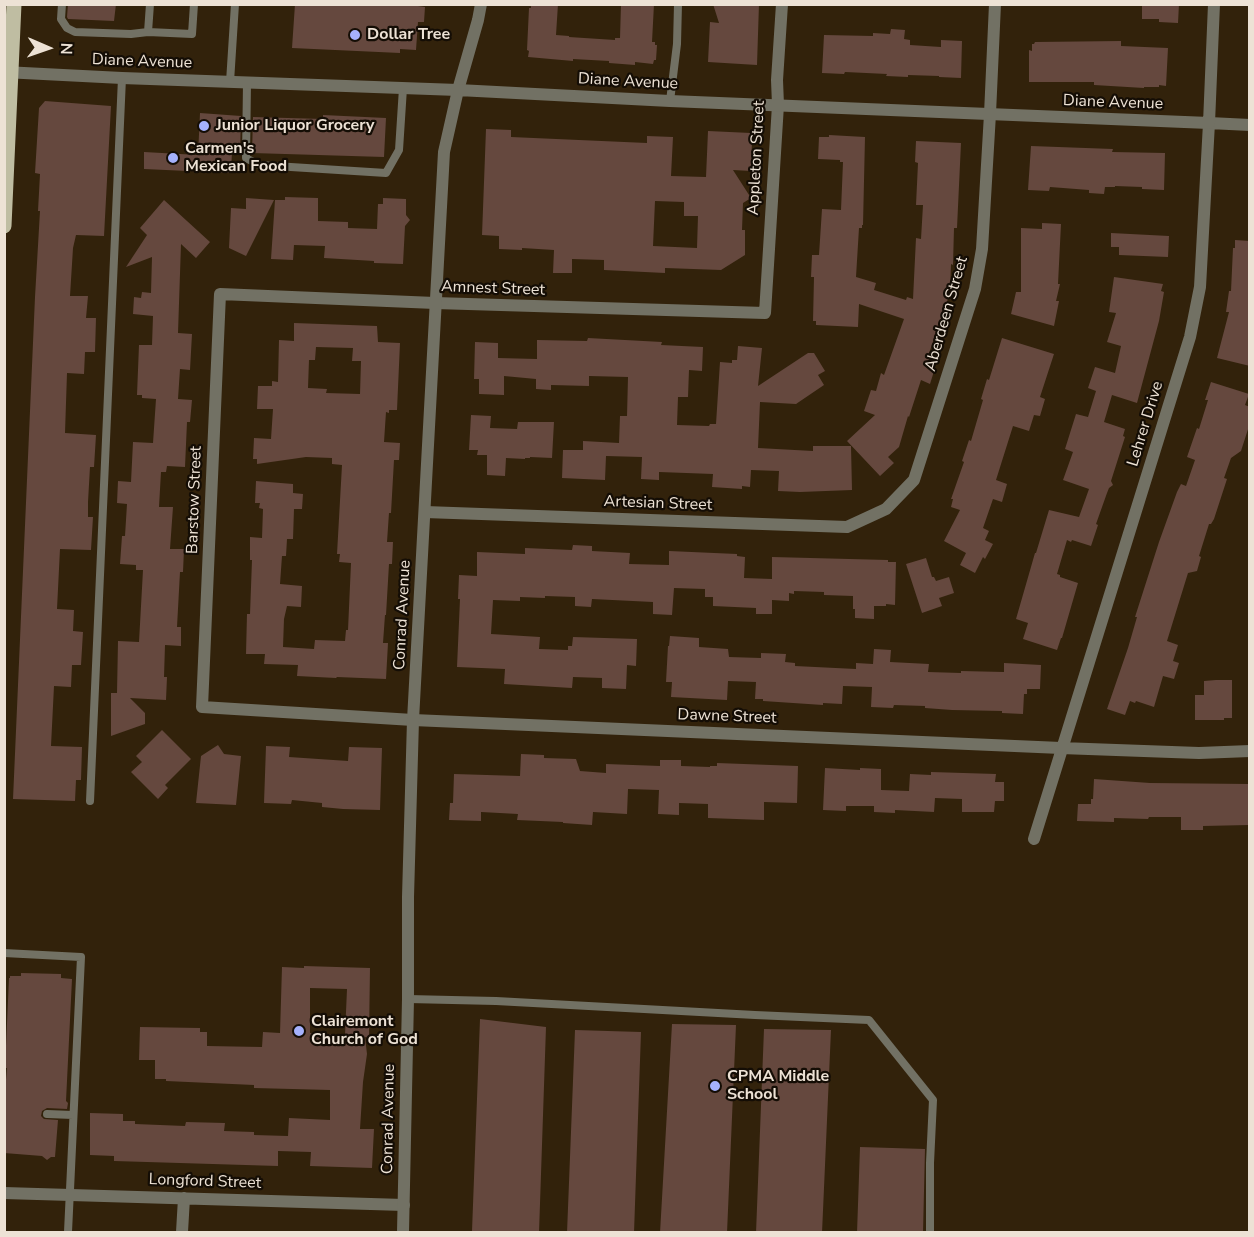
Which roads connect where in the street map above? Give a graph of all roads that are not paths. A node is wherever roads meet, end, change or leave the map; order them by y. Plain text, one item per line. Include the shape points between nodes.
1 (14, 4) edge
2 (62, 4) edge
3 (150, 4) edge
4 (194, 4) edge
5 (235, 4) edge
6 (481, 4) edge
7 (678, 4) edge
8 (782, 4) edge
9 (995, 4) edge
10 (1214, 4) edge
11 (148, 32) junction
12 (8, 72) edge
13 (122, 78) junction
14 (230, 82) junction
15 (247, 82) junction
16 (403, 88) junction
17 (458, 90) junction
18 (670, 101) junction
19 (778, 105) junction
20 (990, 114) junction
21 (1209, 123) junction
22 (1250, 125) edge
23 (4, 226) edge
24 (220, 294) joint
25 (435, 303) junction
26 (765, 313) joint
27 (886, 509) joint
28 (425, 512) junction
29 (202, 707) joint
30 (413, 720) junction
31 (1061, 748) junction
32 (1250, 751) edge
33 (90, 801) dead end
34 (1034, 839) dead end
35 (4, 953) edge
36 (408, 999) junction
37 (47, 1114) dead end
38 (73, 1116) junction
39 (4, 1193) edge
40 (69, 1194) junction
41 (184, 1198) junction
42 (404, 1205) junction
43 (68, 1233) edge
44 (182, 1233) edge
45 (403, 1233) edge
46 (930, 1233) edge

1 - 12 main road
2 - 11 lane via 61,19 75,32
3 - 11 lane
4 - 11 lane via 192,34
5 - 14 lane
6 - 17 street, Conrad Avenue
7 - 18 lane
8 - 19 street, Appleton Street
9 - 20 street, Aberdeen Street
10 - 21 street, Lehrer Drive
12 - 13 street, Diane Avenue
12 - 23 main road
13 - 14 street, Diane Avenue
13 - 33 lane
14 - 15 street, Diane Avenue
15 - 16 street, Diane Avenue
15 - 16 lane via 246,158 259,165 386,173 399,150
16 - 17 street, Diane Avenue
17 - 18 street, Diane Avenue
17 - 25 street, Conrad Avenue via 444,152
18 - 19 street, Diane Avenue
19 - 20 street, Diane Avenue
19 - 26 street, Appleton Street
20 - 21 street, Diane Avenue
20 - 27 street, Aberdeen Street via 982,249 975,289 914,480
21 - 22 street, Diane Avenue
21 - 31 street, Lehrer Drive via 1200,287 1190,337
24 - 25 street, Amnest Street
24 - 29 street, Barstow Street
25 - 26 street, Amnest Street
25 - 28 street, Conrad Avenue
27 - 28 street, Artesian Street via 846,527
28 - 30 street, Conrad Avenue
29 - 30 street, Dawne Street
30 - 31 street, Dawne Street
30 - 36 street, Conrad Avenue
31 - 32 street, Dawne Street
31 - 34 street, Lehrer Drive
35 - 38 lane via 81,957
36 - 42 street, Conrad Avenue
36 - 46 lane via 869,1020 933,1100
37 - 38 lane
38 - 40 lane
39 - 40 street, Longford Street
40 - 41 street, Longford Street
40 - 43 lane
41 - 42 street, Longford Street
41 - 44 street
42 - 45 street, Conrad Avenue

